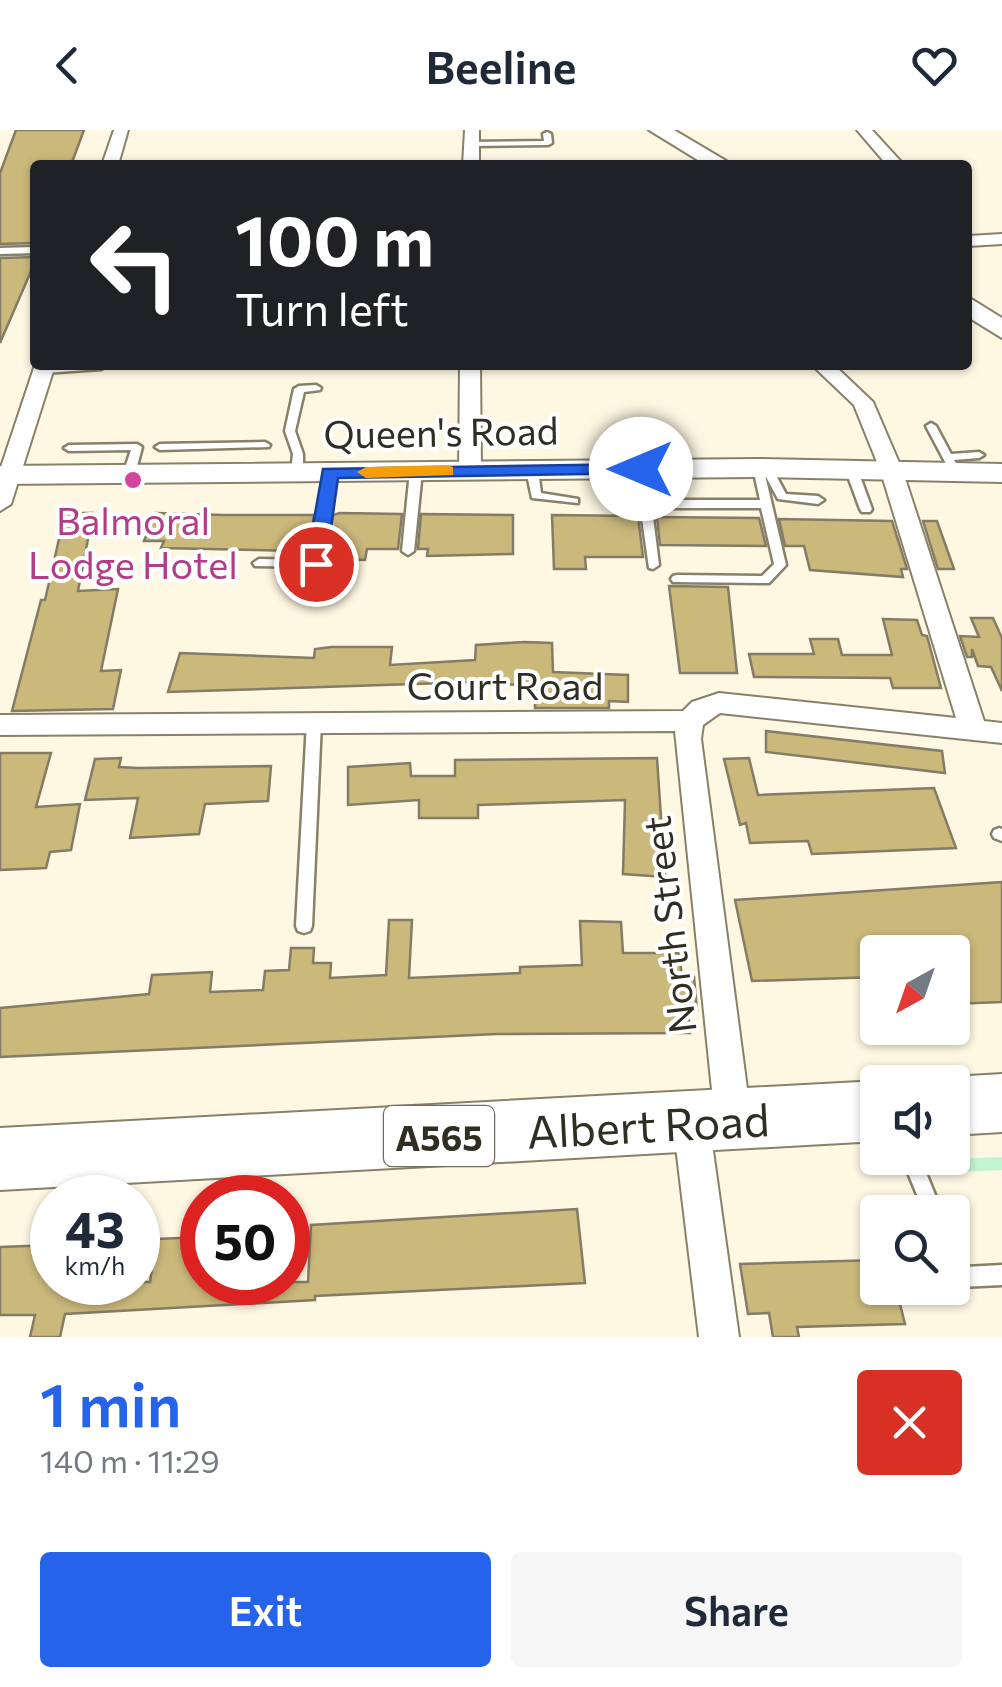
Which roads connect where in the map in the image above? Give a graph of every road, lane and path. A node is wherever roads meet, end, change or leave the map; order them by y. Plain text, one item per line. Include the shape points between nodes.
1 (121, 130) edge
2 (662, 130) edge
3 (864, 130) edge
4 (547, 134) dead end
5 (471, 137) edge
6 (112, 160) edge
7 (713, 160) edge
8 (891, 160) edge
9 (1002, 239) edge
10 (972, 241) edge
11 (30, 250) edge
12 (0, 251) edge
13 (972, 308) edge
14 (1002, 330) edge
15 (43, 370) edge
16 (470, 370) edge
17 (828, 370) edge
18 (316, 388) dead end
19 (931, 426) dead end
20 (265, 445) dead end
21 (160, 447) dead end
22 (69, 448) dead end
23 (215, 460) junction
24 (971, 464) edge
25 (763, 468) junction
26 (646, 469) junction
27 (470, 470) junction
28 (532, 470) junction
29 (416, 471) junction
30 (852, 471) junction
31 (892, 472) junction
32 (297, 473) junction
33 (330, 473) junction
34 (129, 474) junction
35 (5, 475) edge
36 (818, 500) dead end
37 (574, 501) dead end
38 (0, 504) edge
39 (766, 504) junction
40 (866, 509) dead end
41 (408, 552) dead end
42 (259, 563) dead end
43 (652, 565) dead end
44 (677, 579) dead end
45 (690, 721) junction
46 (314, 722) junction
47 (0, 724) edge
48 (974, 730) junction
49 (1002, 733) edge
50 (304, 926) dead end
51 (1002, 1103) edge
52 (970, 1105) edge
53 (860, 1112) edge
54 (712, 1121) junction
55 (0, 1159) edge
56 (1002, 1275) edge
57 (970, 1277) edge
58 (720, 1337) edge

1 - 6 street
2 - 7 main road
3 - 8 street
4 - 5 lane via 548,143
9 - 10 street
11 - 12 lane
13 - 14 main road
15 - 35 street
16 - 27 street
17 - 31 street via 864,402
18 - 32 lane via 299,389 290,431
19 - 24 lane
20 - 23 lane
21 - 23 lane
22 - 34 lane via 137,447
23 - 32 main road, Queen's Road
23 - 34 main road, Queen's Road
24 - 31 main road, Queen's Road
25 - 26 main road, Queen's Road
25 - 30 main road, Queen's Road
25 - 36 lane via 782,497
25 - 39 lane
26 - 28 main road, Queen's Road
26 - 39 lane via 666,501
26 - 43 lane
27 - 28 main road, Queen's Road
27 - 29 main road, Queen's Road
28 - 37 lane via 536,496
29 - 33 main road, Queen's Road
29 - 41 lane
30 - 31 main road, Queen's Road
30 - 40 lane
31 - 48 street
32 - 33 main road, Queen's Road
33 - 42 lane via 316,564
34 - 35 main road, Queen's Road
35 - 38 street
39 - 44 lane via 780,565 775,573 765,580
45 - 46 street, Court Road
45 - 48 street, Court Road via 719,703
45 - 54 street, North Street
46 - 47 street, Court Road
46 - 50 lane
48 - 49 street, Court Road
51 - 52 highway
53 - 54 highway, Albert Road / A565
54 - 55 highway, Albert Road / A565
54 - 58 street, North Street
56 - 57 lane

